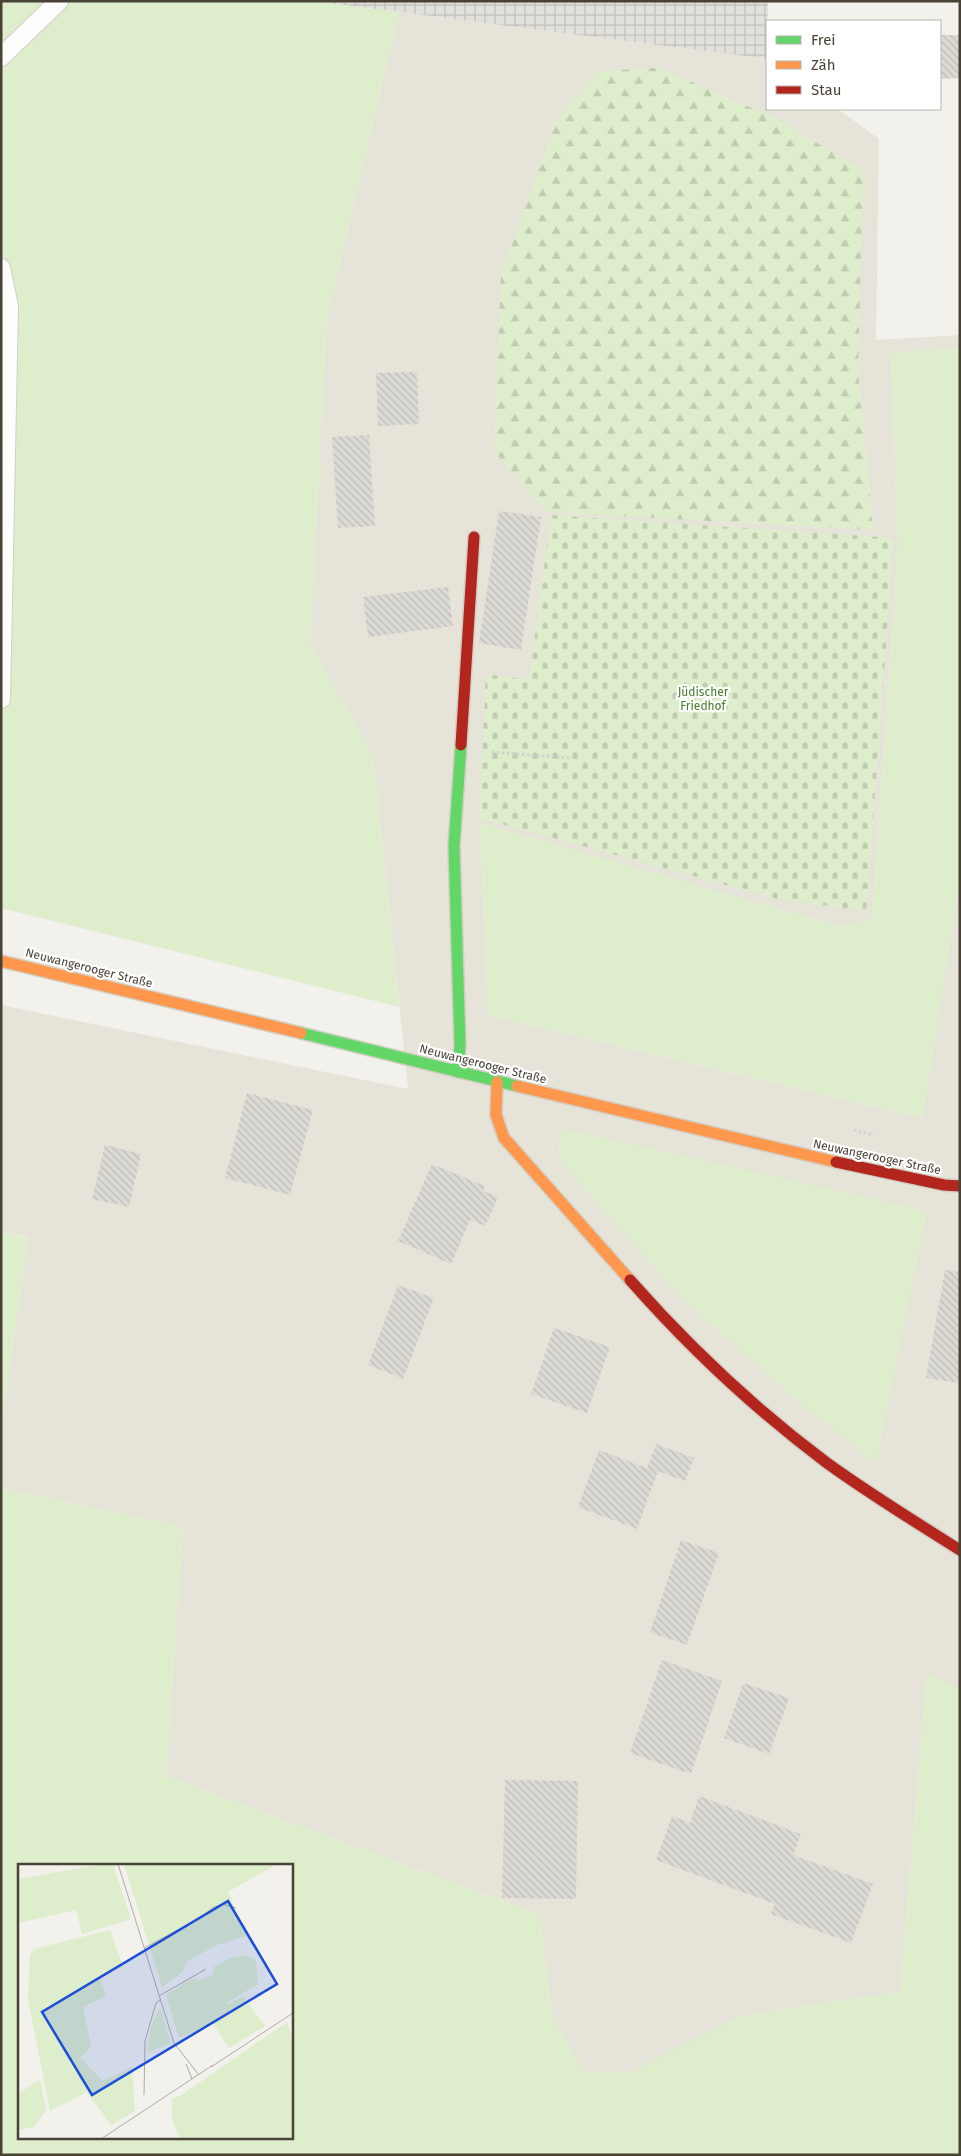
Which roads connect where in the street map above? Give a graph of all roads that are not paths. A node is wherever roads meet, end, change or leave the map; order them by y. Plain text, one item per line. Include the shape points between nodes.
1 (59, 1) edge
2 (1, 57) edge
3 (1, 268) edge
4 (474, 537) dead end
5 (1, 699) edge
6 (1, 961) edge
7 (458, 1072) junction
8 (497, 1082) junction
9 (960, 1186) edge
10 (960, 1550) edge

1 - 2 lane
3 - 5 lane via 9,306
4 - 7 street via 454,846
6 - 7 street, Neuwangerooger Straße
7 - 8 street, Neuwangerooger Straße
8 - 9 street, Neuwangerooger Straße via 855,1168
8 - 10 street via 496,1115 504,1138 669,1324 772,1419 826,1462

